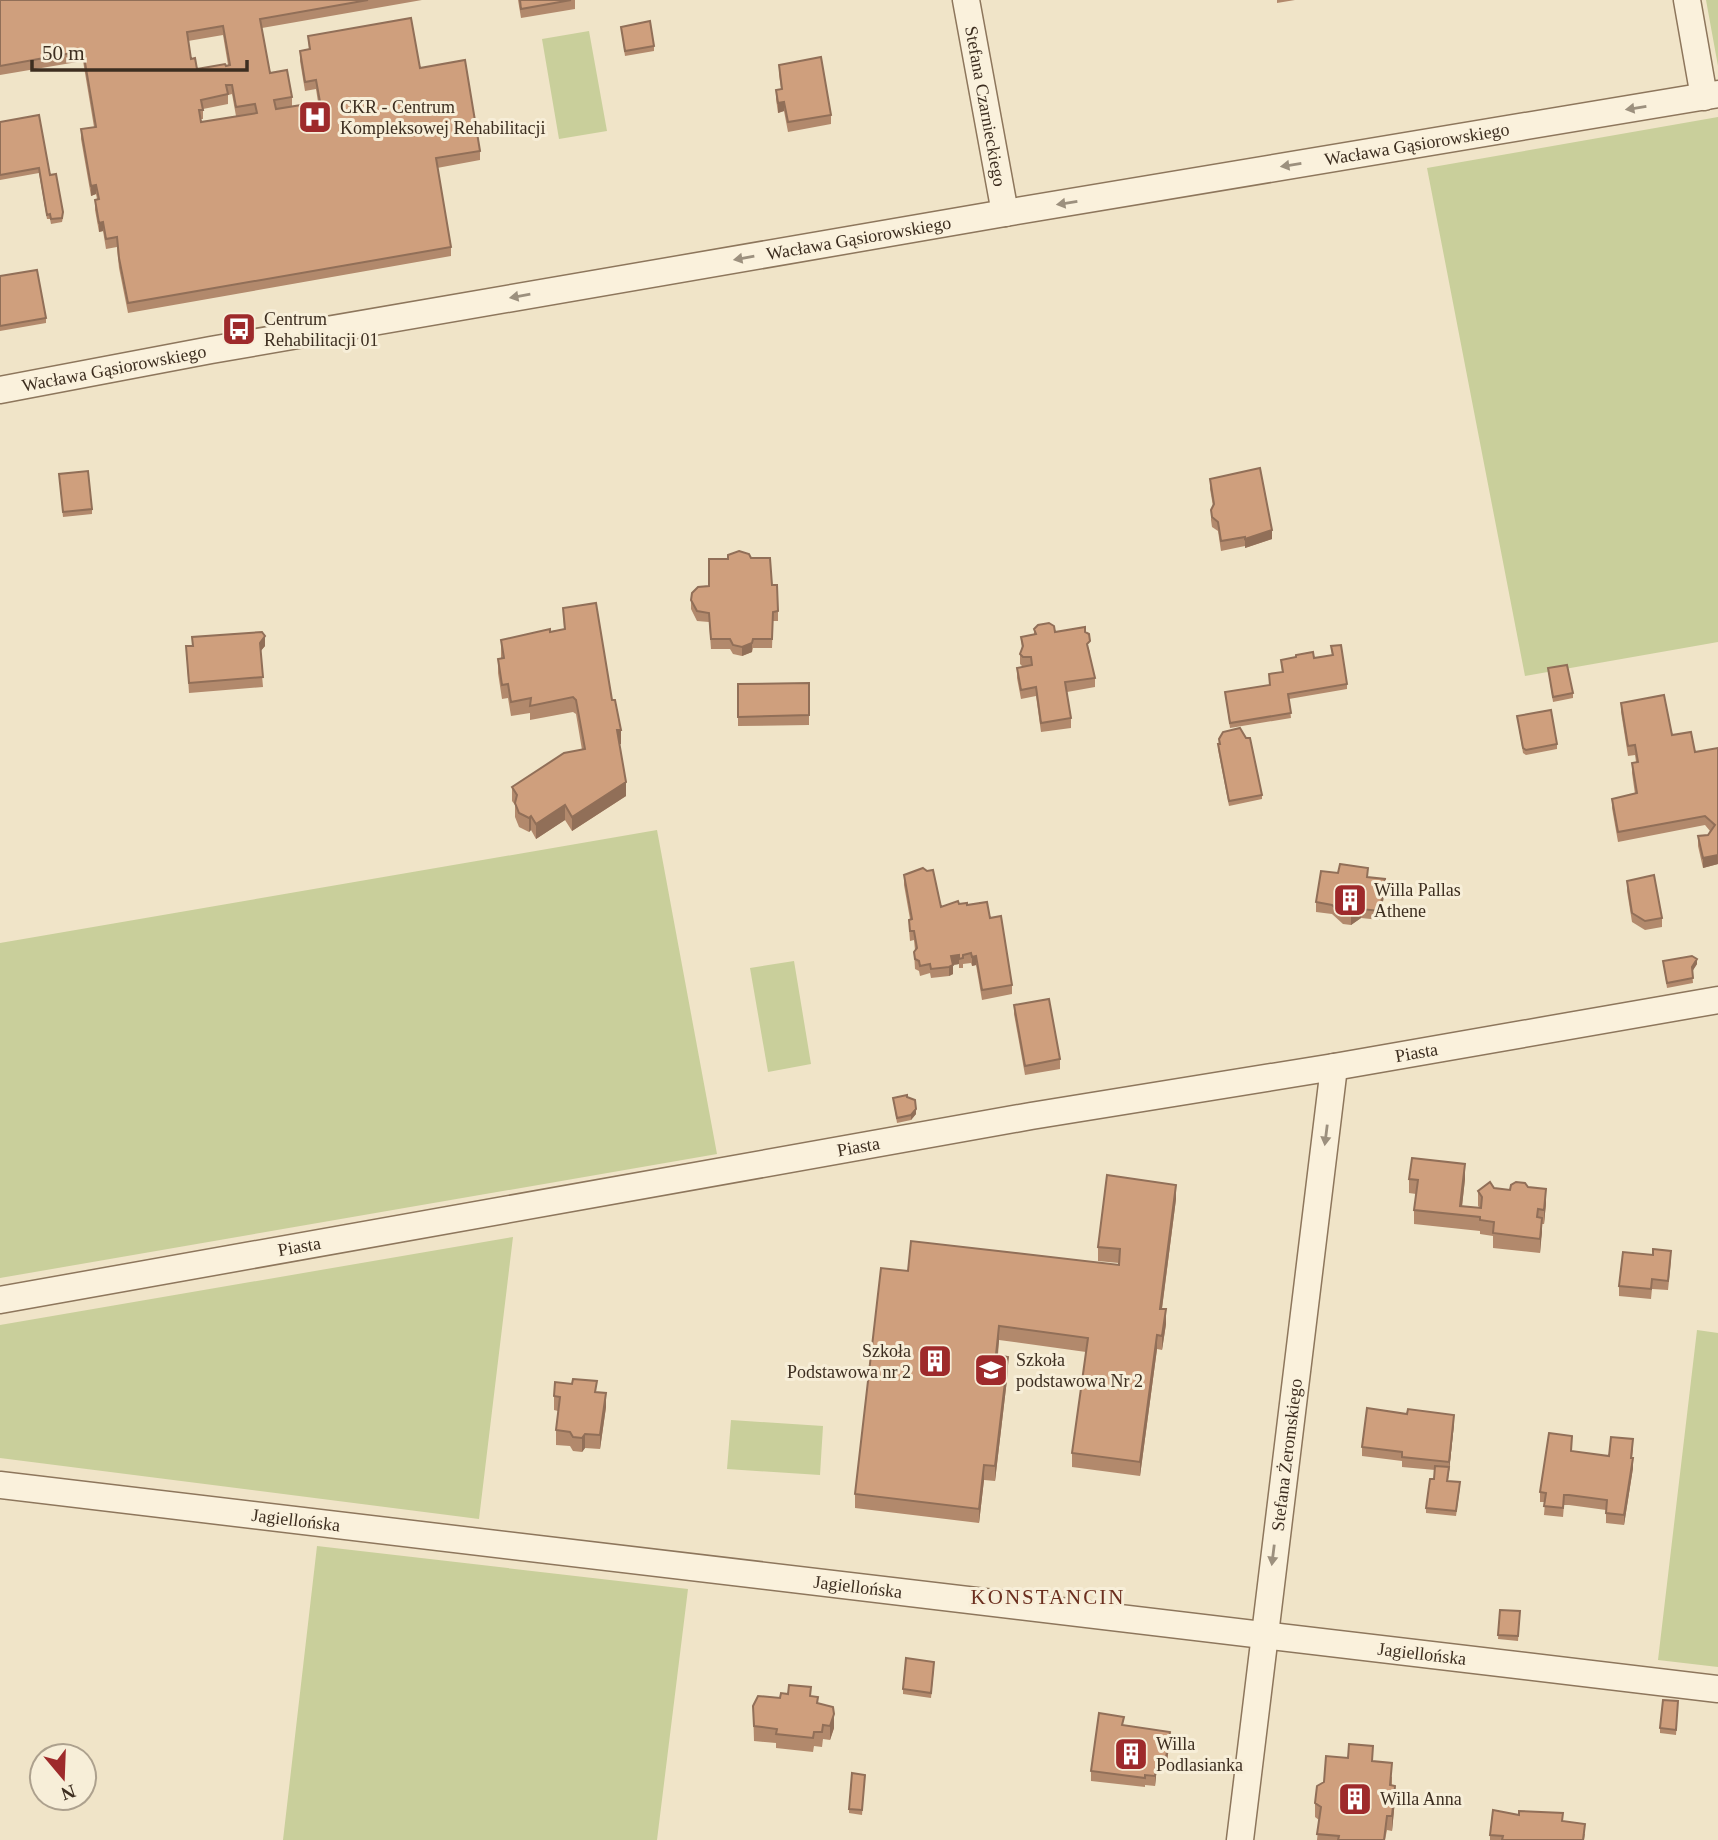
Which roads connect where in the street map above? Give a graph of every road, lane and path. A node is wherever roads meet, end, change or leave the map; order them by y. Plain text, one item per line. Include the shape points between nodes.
1 (966, 0) edge
2 (1687, 0) edge
3 (1711, 96) edge
4 (1005, 213) junction
5 (0, 390) edge
6 (1718, 1000) edge
7 (1334, 1067) junction
8 (0, 1300) edge
9 (0, 1485) edge
10 (1264, 1634) junction
11 (1718, 1689) edge
12 (1240, 1840) edge

1 - 4 street, Stefana Czarnieckiego
2 - 3 street
3 -> 4 street, Wacława Gąsiorowskiego
4 -> 5 street, Wacława Gąsiorowskiego
6 - 7 street, Piasta
7 - 8 street, Piasta via 1003,1121
7 -> 10 street, Stefana Żeromskiego
9 - 10 street, Jagiellońska
10 - 11 street, Jagiellońska
10 - 12 street, Stefana Żeromskiego

